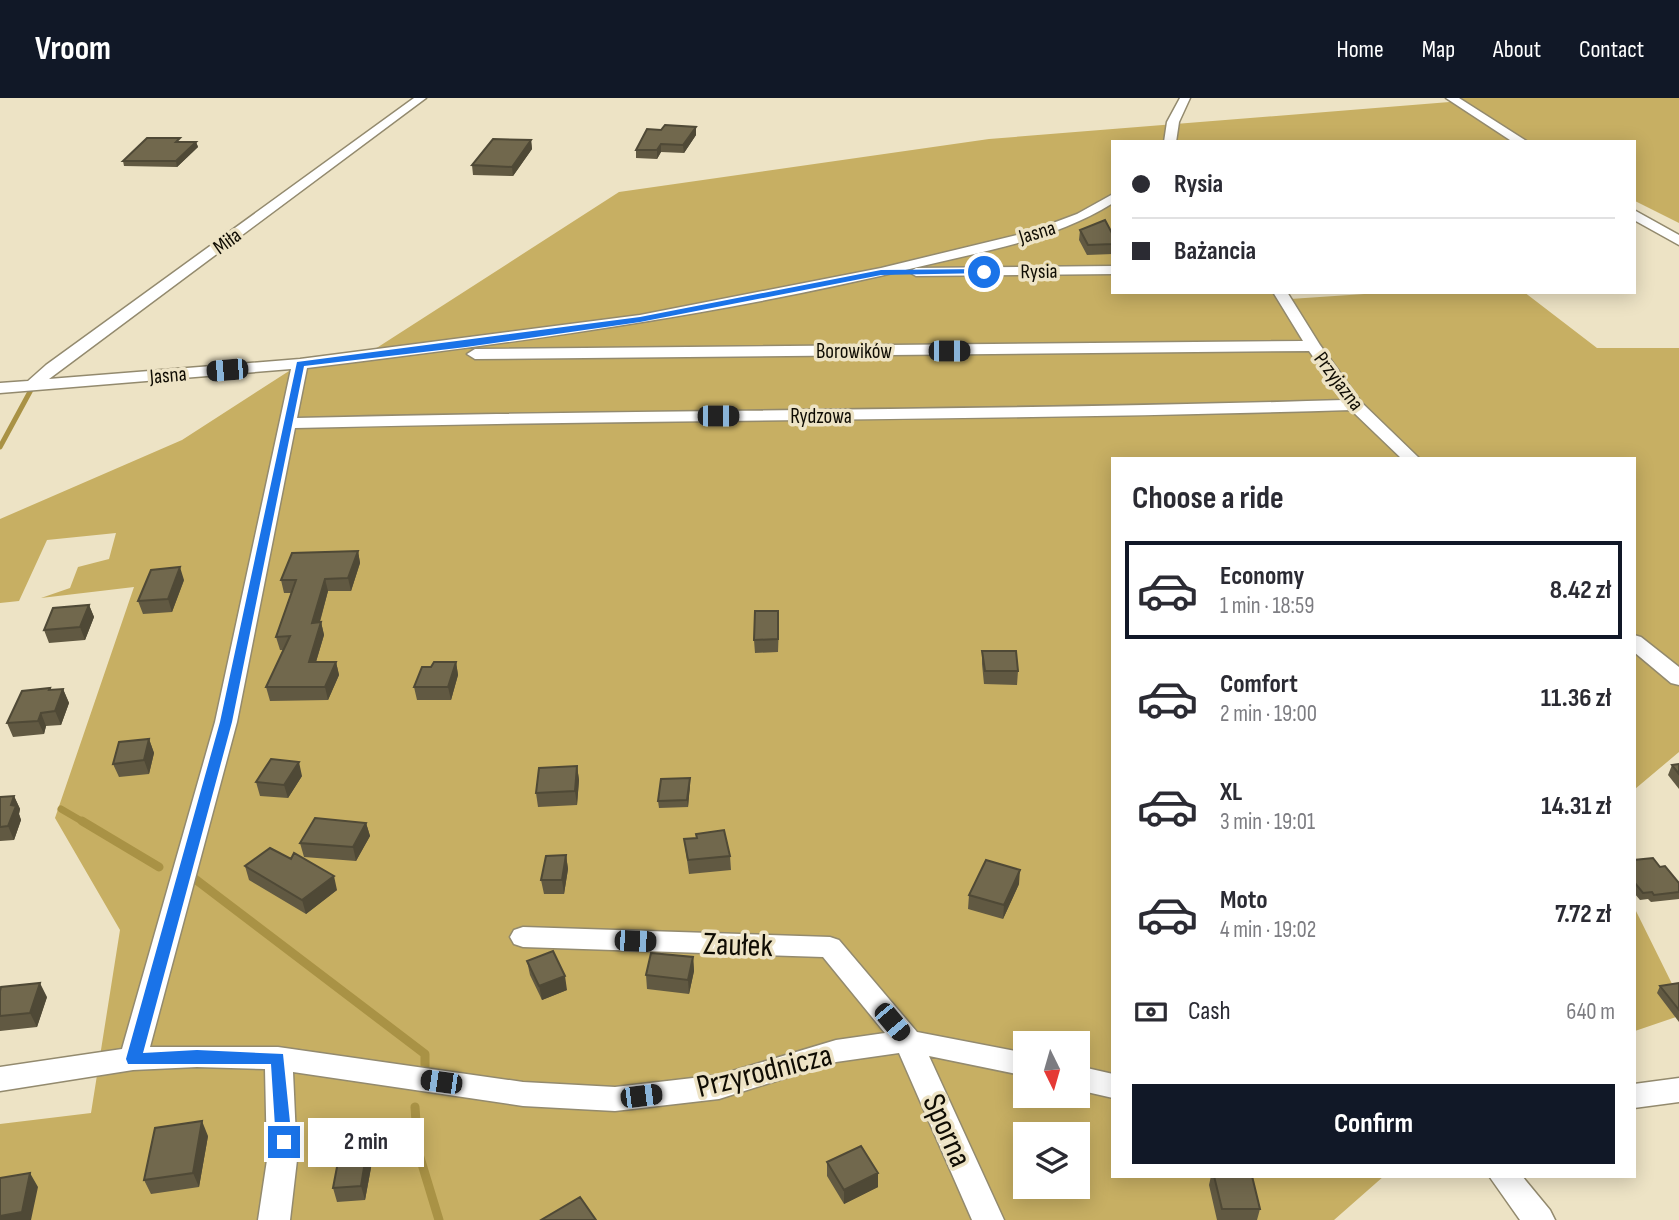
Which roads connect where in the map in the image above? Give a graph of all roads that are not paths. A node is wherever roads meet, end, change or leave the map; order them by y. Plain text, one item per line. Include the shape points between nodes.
1 (421, 98) edge
2 (1185, 98) edge
3 (1451, 98) edge
4 (1170, 140) edge
5 (1519, 140) edge
6 (1111, 199) edge
7 (1636, 215) edge
8 (1679, 241) edge
9 (1111, 270) edge
10 (881, 272) junction
11 (1281, 294) edge
12 (1313, 346) junction
13 (396, 353) junction
14 (300, 364) junction
15 (34, 384) junction
16 (0, 388) edge
17 (1355, 405) junction
18 (288, 423) junction
19 (1409, 457) edge
20 (1636, 643) edge
21 (1661, 663) junction
22 (1636, 666) edge
23 (1679, 678) edge
24 (523, 937) dead end
25 (908, 1041) junction
26 (278, 1058) junction
27 (133, 1059) junction
28 (1013, 1062) edge
29 (0, 1079) edge
30 (1090, 1080) edge
31 (1111, 1085) edge
32 (1679, 1090) edge
33 (1636, 1096) edge
34 (1506, 1178) edge
35 (274, 1220) edge
36 (988, 1220) edge
37 (1539, 1220) edge

1 - 15 street, Miła
2 - 4 street
3 - 5 street
6 - 10 street, Jasna via 1082,217 1033,234
7 - 8 street
9 - 10 street, Rysia
10 - 13 street, Jasna via 640,319
11 - 12 street, Przyjazna
12 - 13 street, Borowików
12 - 17 street, Przyjazna
13 - 14 street, Jasna
14 - 15 street, Jasna
14 - 18 street
15 - 16 street, Jasna
17 - 18 street, Rydzowa
17 - 19 street, Przyjazna
18 - 27 street via 226,722
20 - 21 street
21 - 22 street
21 - 23 street
24 - 25 street, Zaułek via 831,947
25 - 26 street, Przyrodnicza via 836,1051 719,1087 615,1099 523,1094
25 - 28 street, Przyrodnicza
25 - 36 street, Sporna
26 - 27 street, Przyrodnicza
26 - 35 street via 284,1142
27 - 29 street, Przyrodnicza
30 - 31 street
32 - 33 street
34 - 37 street

